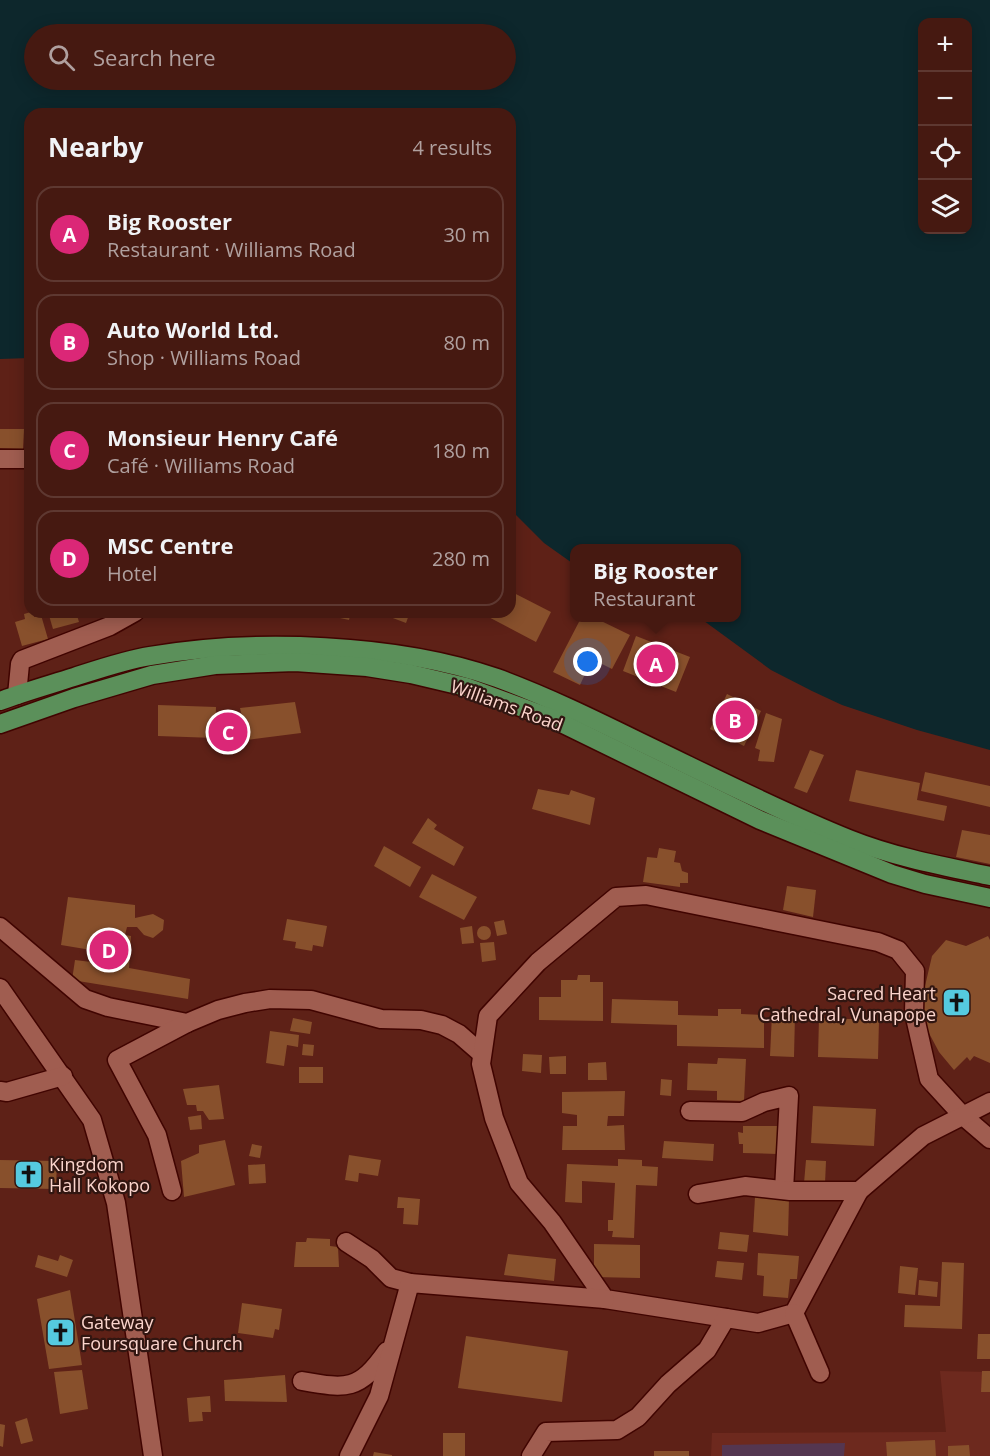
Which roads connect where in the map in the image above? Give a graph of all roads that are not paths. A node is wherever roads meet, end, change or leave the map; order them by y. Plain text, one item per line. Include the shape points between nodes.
1 (0, 459) edge
2 (24, 459) edge
3 (124, 618) edge
4 (9, 698) edge
5 (0, 724) edge
6 (990, 876) edge
7 (990, 898) edge
8 (0, 927) edge
9 (0, 988) edge
10 (187, 1023) junction
11 (482, 1054) junction
12 (63, 1076) junction
13 (0, 1090) edge
14 (990, 1102) edge
15 (690, 1111) dead end
16 (962, 1115) junction
17 (990, 1139) edge
18 (784, 1190) junction
19 (172, 1191) dead end
20 (859, 1191) junction
21 (698, 1194) dead end
22 (346, 1242) dead end
23 (410, 1283) junction
24 (606, 1299) junction
25 (794, 1313) junction
26 (726, 1318) junction
27 (393, 1343) junction
28 (820, 1372) dead end
29 (302, 1381) dead end
30 (353, 1452) edge
31 (153, 1456) edge
32 (531, 1456) edge

1 - 2 street
3 - 4 street via 22,660
4 - 6 main road, Williams Road via 147,656 216,648 302,646 420,658 496,678 565,705 767,804 851,840
5 - 7 main road, Williams Road via 152,675 215,665 295,662 411,674 466,687 553,719 760,820 892,874
8 - 10 street via 85,999
9 - 12 street
10 - 11 street via 245,1003 311,1000 381,1019 442,1025
10 - 19 street via 117,1060 157,1135
11 - 16 street via 488,1016 538,962 616,897 646,896 878,942 898,950 915,971 914,1013 929,1078
11 - 24 street via 494,1118 519,1184 552,1222
12 - 13 street via 7,1092
12 - 31 street via 92,1120 116,1203
14 - 16 street
15 - 18 street via 742,1113 789,1096
16 - 17 street
16 - 20 street via 923,1136
18 - 20 street
18 - 21 street via 746,1186
20 - 25 street
22 - 23 street via 391,1278
23 - 24 street
23 - 27 street
24 - 26 street
25 - 26 street via 758,1323
25 - 28 street
26 - 32 street via 706,1350 638,1417 617,1430 546,1432
27 - 29 street via 376,1367 356,1384
27 - 30 street via 379,1396

